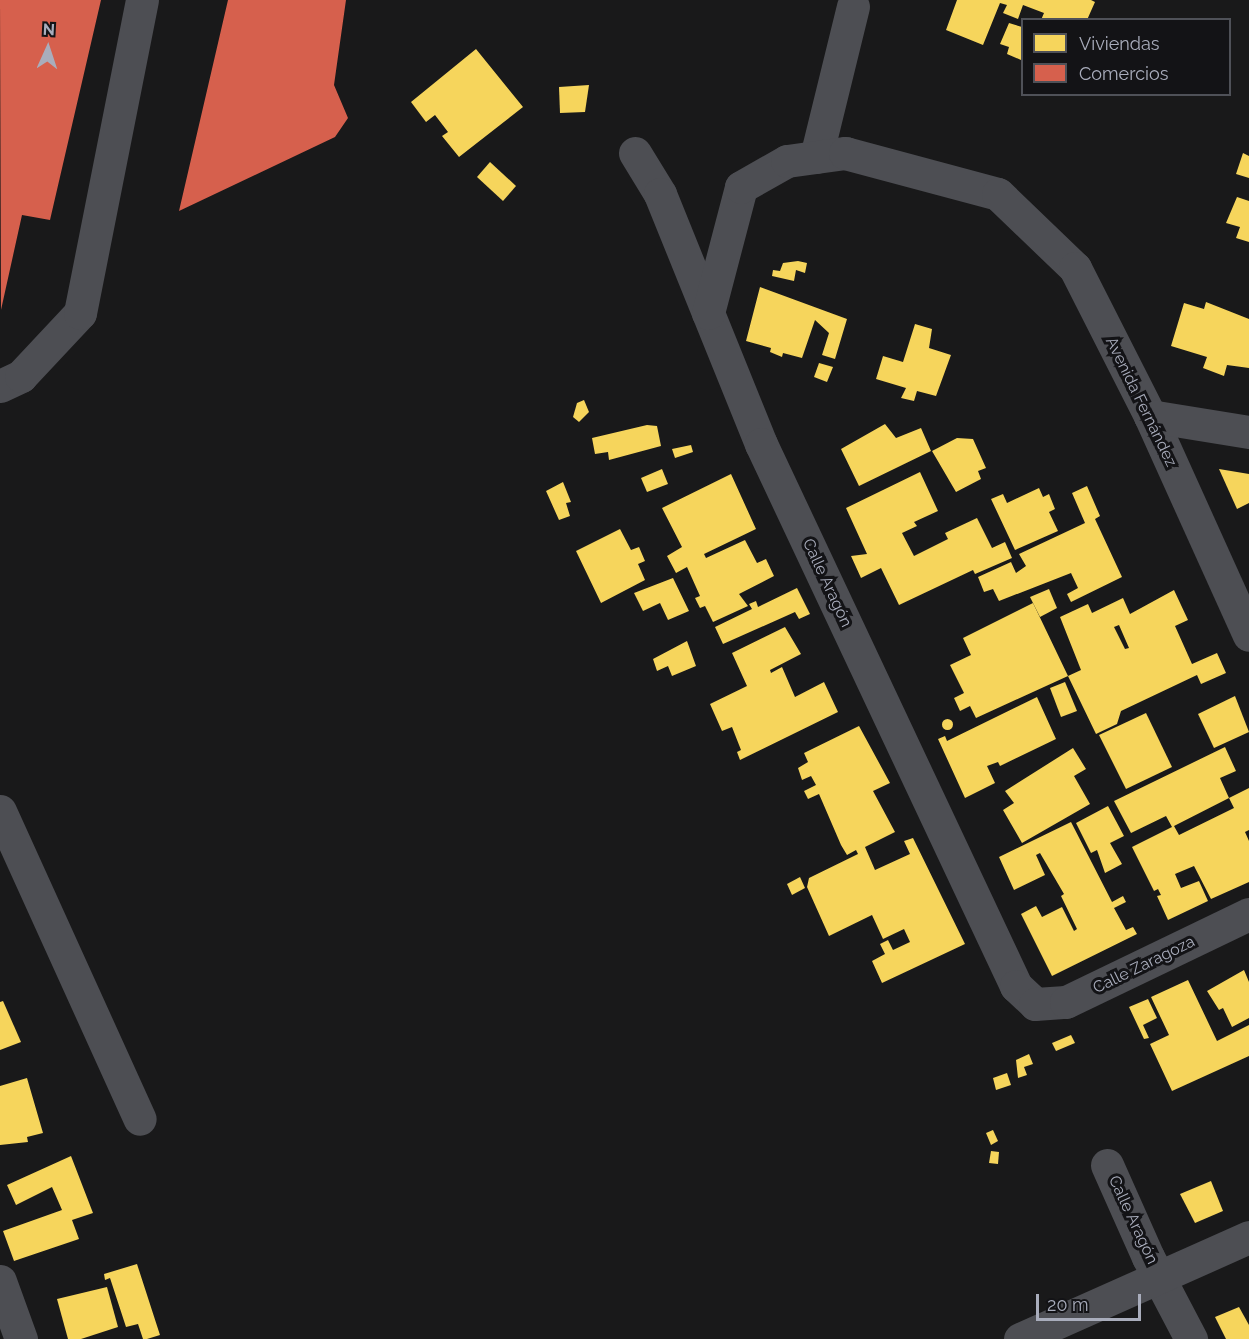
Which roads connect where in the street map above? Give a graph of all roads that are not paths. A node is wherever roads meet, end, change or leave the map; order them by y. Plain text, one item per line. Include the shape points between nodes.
1 (142, 0) edge
2 (853, 6) dead end
3 (635, 153) dead end
4 (816, 157) junction
5 (708, 313) junction
6 (0, 386) edge
7 (1150, 416) junction
8 (1249, 432) edge
9 (1249, 635) edge
10 (0, 811) edge
11 (1249, 914) edge
12 (1035, 1004) joint
13 (140, 1119) dead end
14 (1107, 1166) dead end
15 (1249, 1237) edge
16 (1160, 1277) junction
17 (0, 1281) edge
18 (21, 1339) edge
19 (1020, 1339) edge
20 (1191, 1339) edge

1 - 6 street via 80,313 21,376
2 - 4 street
3 - 5 street, Calle Aragón via 660,194
4 - 5 street via 787,161 741,187
4 - 7 street, Avenida Fernández via 845,153 998,194 1075,268
5 - 12 street, Calle Aragón via 761,444 1016,986
7 - 8 street
7 - 9 street, Avenida Fernández
10 - 13 street
11 - 12 street, Calle Zaragoza via 1066,1002
14 - 16 street, Calle Aragón
15 - 16 street
16 - 19 street
16 - 20 street, Calle Aragón
17 - 18 street

